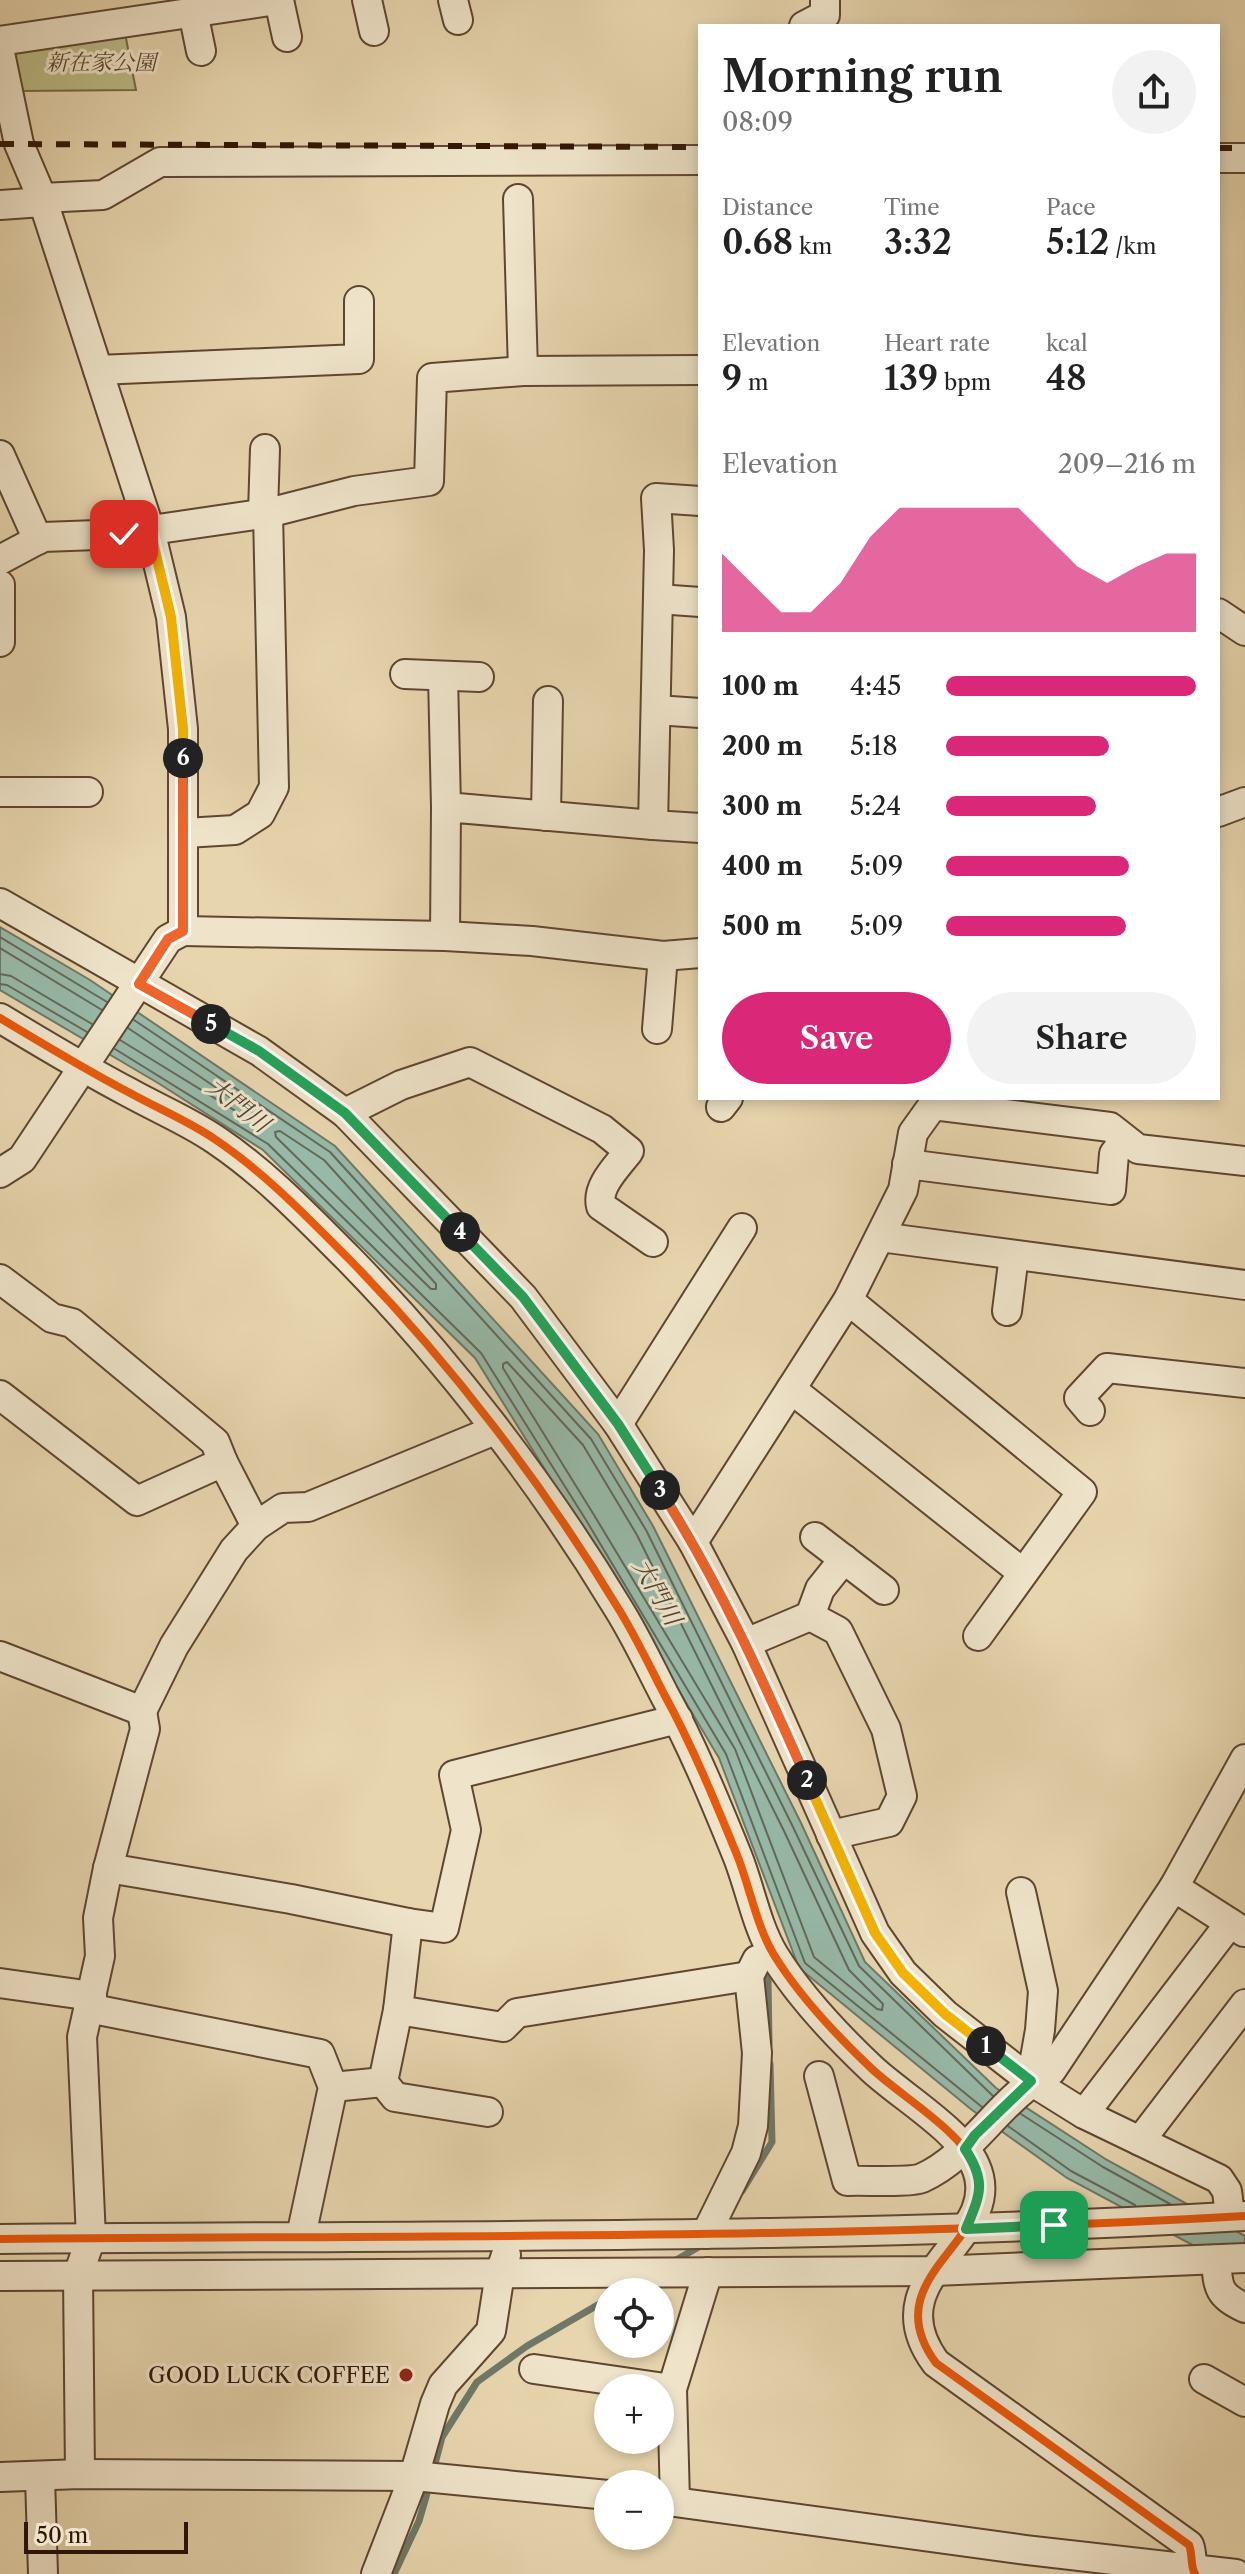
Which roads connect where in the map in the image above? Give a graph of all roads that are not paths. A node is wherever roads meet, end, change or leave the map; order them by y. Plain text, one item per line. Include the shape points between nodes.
1 (278, 0) edge
2 (367, 0) edge
3 (825, 0) edge
4 (193, 12) junction
5 (808, 24) edge
6 (374, 31) dead end
7 (287, 37) dead end
8 (0, 41) edge
9 (201, 51) dead end
10 (0, 53) edge
11 (1220, 158) edge
12 (1245, 158) edge
13 (698, 160) edge
14 (518, 199) dead end
15 (42, 200) junction
16 (0, 205) edge
17 (359, 301) dead end
18 (98, 370) junction
19 (698, 370) edge
20 (523, 371) junction
21 (265, 449) dead end
22 (0, 455) edge
23 (698, 501) edge
24 (266, 513) junction
25 (150, 530) junction
26 (38, 540) junction
27 (0, 560) edge
28 (0, 585) edge
29 (658, 599) junction
30 (698, 602) edge
31 (1220, 614) edge
32 (1245, 631) edge
33 (0, 642) edge
34 (405, 674) dead end
35 (443, 676) junction
36 (479, 677) dead end
37 (548, 701) dead end
38 (656, 710) junction
39 (698, 713) edge
40 (0, 792) edge
41 (88, 792) dead end
42 (1245, 802) edge
43 (446, 807) junction
44 (1220, 811) edge
45 (546, 816) junction
46 (653, 825) junction
47 (698, 828) edge
48 (185, 833) junction
49 (0, 903) edge
50 (183, 931) junction
51 (445, 936) junction
52 (698, 953) edge
53 (663, 956) junction
54 (137, 987) junction
55 (0, 1018) edge
56 (657, 1029) dead end
57 (85, 1064) junction
58 (934, 1102) edge
59 (345, 1113) junction
60 (1125, 1140) junction
61 (1245, 1161) edge
62 (907, 1164) junction
63 (0, 1173) edge
64 (742, 1228) dead end
65 (880, 1237) junction
66 (653, 1242) dead end
67 (1014, 1255) junction
68 (0, 1279) edge
69 (1245, 1285) edge
70 (848, 1300) junction
71 (1007, 1311) dead end
72 (1245, 1383) edge
73 (791, 1389) junction
74 (0, 1395) edge
75 (1090, 1411) dead end
76 (618, 1424) junction
77 (495, 1430) junction
78 (223, 1462) junction
79 (256, 1526) junction
80 (815, 1537) dead end
81 (693, 1542) junction
82 (844, 1559) junction
83 (1023, 1573) junction
84 (884, 1590) dead end
85 (810, 1616) junction
86 (978, 1636) dead end
87 (746, 1643) junction
88 (0, 1656) edge
89 (142, 1711) junction
90 (678, 1719) junction
91 (1245, 1759) edge
92 (1237, 1792) edge
93 (831, 1835) junction
94 (108, 1868) junction
95 (1174, 1887) junction
96 (1021, 1892) dead end
97 (408, 1923) junction
98 (1237, 1927) edge
99 (771, 1949) junction
100 (749, 1976) junction
101 (0, 1983) edge
102 (90, 2002) junction
103 (1245, 2004) edge
104 (398, 2010) junction
105 (819, 2076) dead end
106 (383, 2082) junction
107 (1028, 2084) junction
108 (333, 2087) junction
109 (488, 2112) dead end
110 (1084, 2114) junction
111 (1140, 2141) junction
112 (970, 2142) junction
113 (1237, 2216) edge
114 (966, 2229) junction
115 (706, 2234) junction
116 (514, 2235) junction
117 (301, 2236) junction
118 (91, 2238) junction
119 (0, 2239) edge
120 (1245, 2258) edge
121 (1216, 2260) junction
122 (934, 2271) junction
123 (708, 2272) junction
124 (500, 2273) junction
125 (78, 2275) junction
126 (0, 2276) edge
127 (1245, 2308) edge
128 (534, 2369) dead end
129 (594, 2378) edge
130 (1204, 2379) dead end
131 (674, 2382) edge
132 (1245, 2402) edge
133 (80, 2474) junction
134 (414, 2476) junction
135 (0, 2477) edge
136 (40, 2477) junction
137 (594, 2494) edge
138 (674, 2502) edge
139 (1026, 2562) edge
140 (1193, 2571) edge
141 (43, 2574) edge
142 (376, 2574) edge
143 (1236, 2574) edge

1 - 4 street
1 - 7 street
2 - 6 street
3 - 5 street via 825,15
4 - 8 street
4 - 9 street
10 - 15 street via 19,144
11 - 12 street
13 - 15 street via 160,162 103,195
14 - 20 street
15 - 16 street
15 - 18 street
17 - 18 street via 359,359
18 - 25 street
19 - 20 street
20 - 24 street via 432,378 429,481 354,491
21 - 24 street
22 - 26 street
23 - 29 street via 656,498
24 - 25 street
24 - 48 street via 274,787 260,814 235,830
25 - 26 street
25 - 48 street via 171,617 183,729
26 - 27 street
28 - 33 street
29 - 30 street
29 - 38 street
31 - 32 street
34 - 35 street
35 - 36 street
35 - 43 street
37 - 45 street
38 - 39 street
38 - 46 street
40 - 41 street
42 - 44 street
43 - 45 street
43 - 51 street
45 - 46 street
46 - 47 street
48 - 50 street
49 - 54 street
50 - 51 street
50 - 54 street via 168,939
51 - 53 street
52 - 53 street
53 - 56 street
54 - 57 street
54 - 59 street via 259,1051
55 - 57 street
57 - 63 street via 22,1159
57 - 77 street via 215,1139 283,1192 399,1311
58 - 60 street via 1110,1127
58 - 62 street via 913,1133
59 - 66 street via 401,1085 470,1062 602,1129 629,1151 605,1185 601,1206
59 - 76 street via 523,1297
60 - 61 street via 1138,1149
60 - 62 street via 1114,1154 1111,1190
62 - 65 street via 903,1190
64 - 76 street
65 - 67 street
65 - 70 street
67 - 69 street
67 - 71 street
68 - 78 street via 52,1318 72,1323 215,1442
70 - 73 street
70 - 83 street via 1082,1492
72 - 75 street via 1107,1368 1079,1398
73 - 81 street
73 - 83 street
74 - 78 street via 137,1501
76 - 81 street
77 - 79 street via 308,1507 283,1508
77 - 90 street via 530,1473 620,1610
78 - 79 street
79 - 89 street via 234,1550 174,1646
80 - 82 street
81 - 87 street
82 - 84 street
82 - 85 street via 820,1589
83 - 86 street
85 - 87 street
85 - 93 street via 838,1631 886,1729 902,1796 889,1822
87 - 93 street
88 - 89 street
89 - 94 street via 145,1729
90 - 97 street via 454,1775 466,1830 444,1928
90 - 99 street
91 - 92 street
92 - 95 street
93 - 107 street via 875,1933 903,1973
94 - 97 street
94 - 102 street
95 - 98 street
95 - 107 street via 1051,2071
96 - 107 street via 1043,1991
97 - 104 street
98 - 110 street
99 - 100 street
99 - 112 street via 796,1988 872,2069
100 - 104 street via 517,2013 503,2027
100 - 115 street via 757,2053 753,2126 746,2153
101 - 102 street
102 - 108 street via 320,2054
102 - 118 street via 82,2037
103 - 111 street
104 - 106 street
105 - 112 street via 847,2181 920,2179
106 - 108 street
106 - 109 street via 395,2097
107 - 110 street
107 - 112 street
108 - 117 street
110 - 111 street
111 - 113 street via 1219,2179
112 - 114 street via 980,2183 979,2202
113 - 114 street
114 - 115 street
114 - 122 street
115 - 116 street
116 - 117 street
116 - 124 street
117 - 118 street
118 - 119 street
118 - 125 street
120 - 121 street
121 - 122 street
121 - 127 street via 1221,2292
122 - 123 street
122 - 140 street via 922,2291 916,2318 922,2345 936,2363 1189,2545
123 - 124 street
123 - 131 street
124 - 125 street
124 - 134 street via 491,2331 443,2385
125 - 126 street
125 - 133 street
128 - 129 street
130 - 132 street
133 - 134 street
133 - 136 street
134 - 137 street
134 - 142 street
135 - 136 street
136 - 141 street
138 - 139 street
139 - 140 street
140 - 143 street

